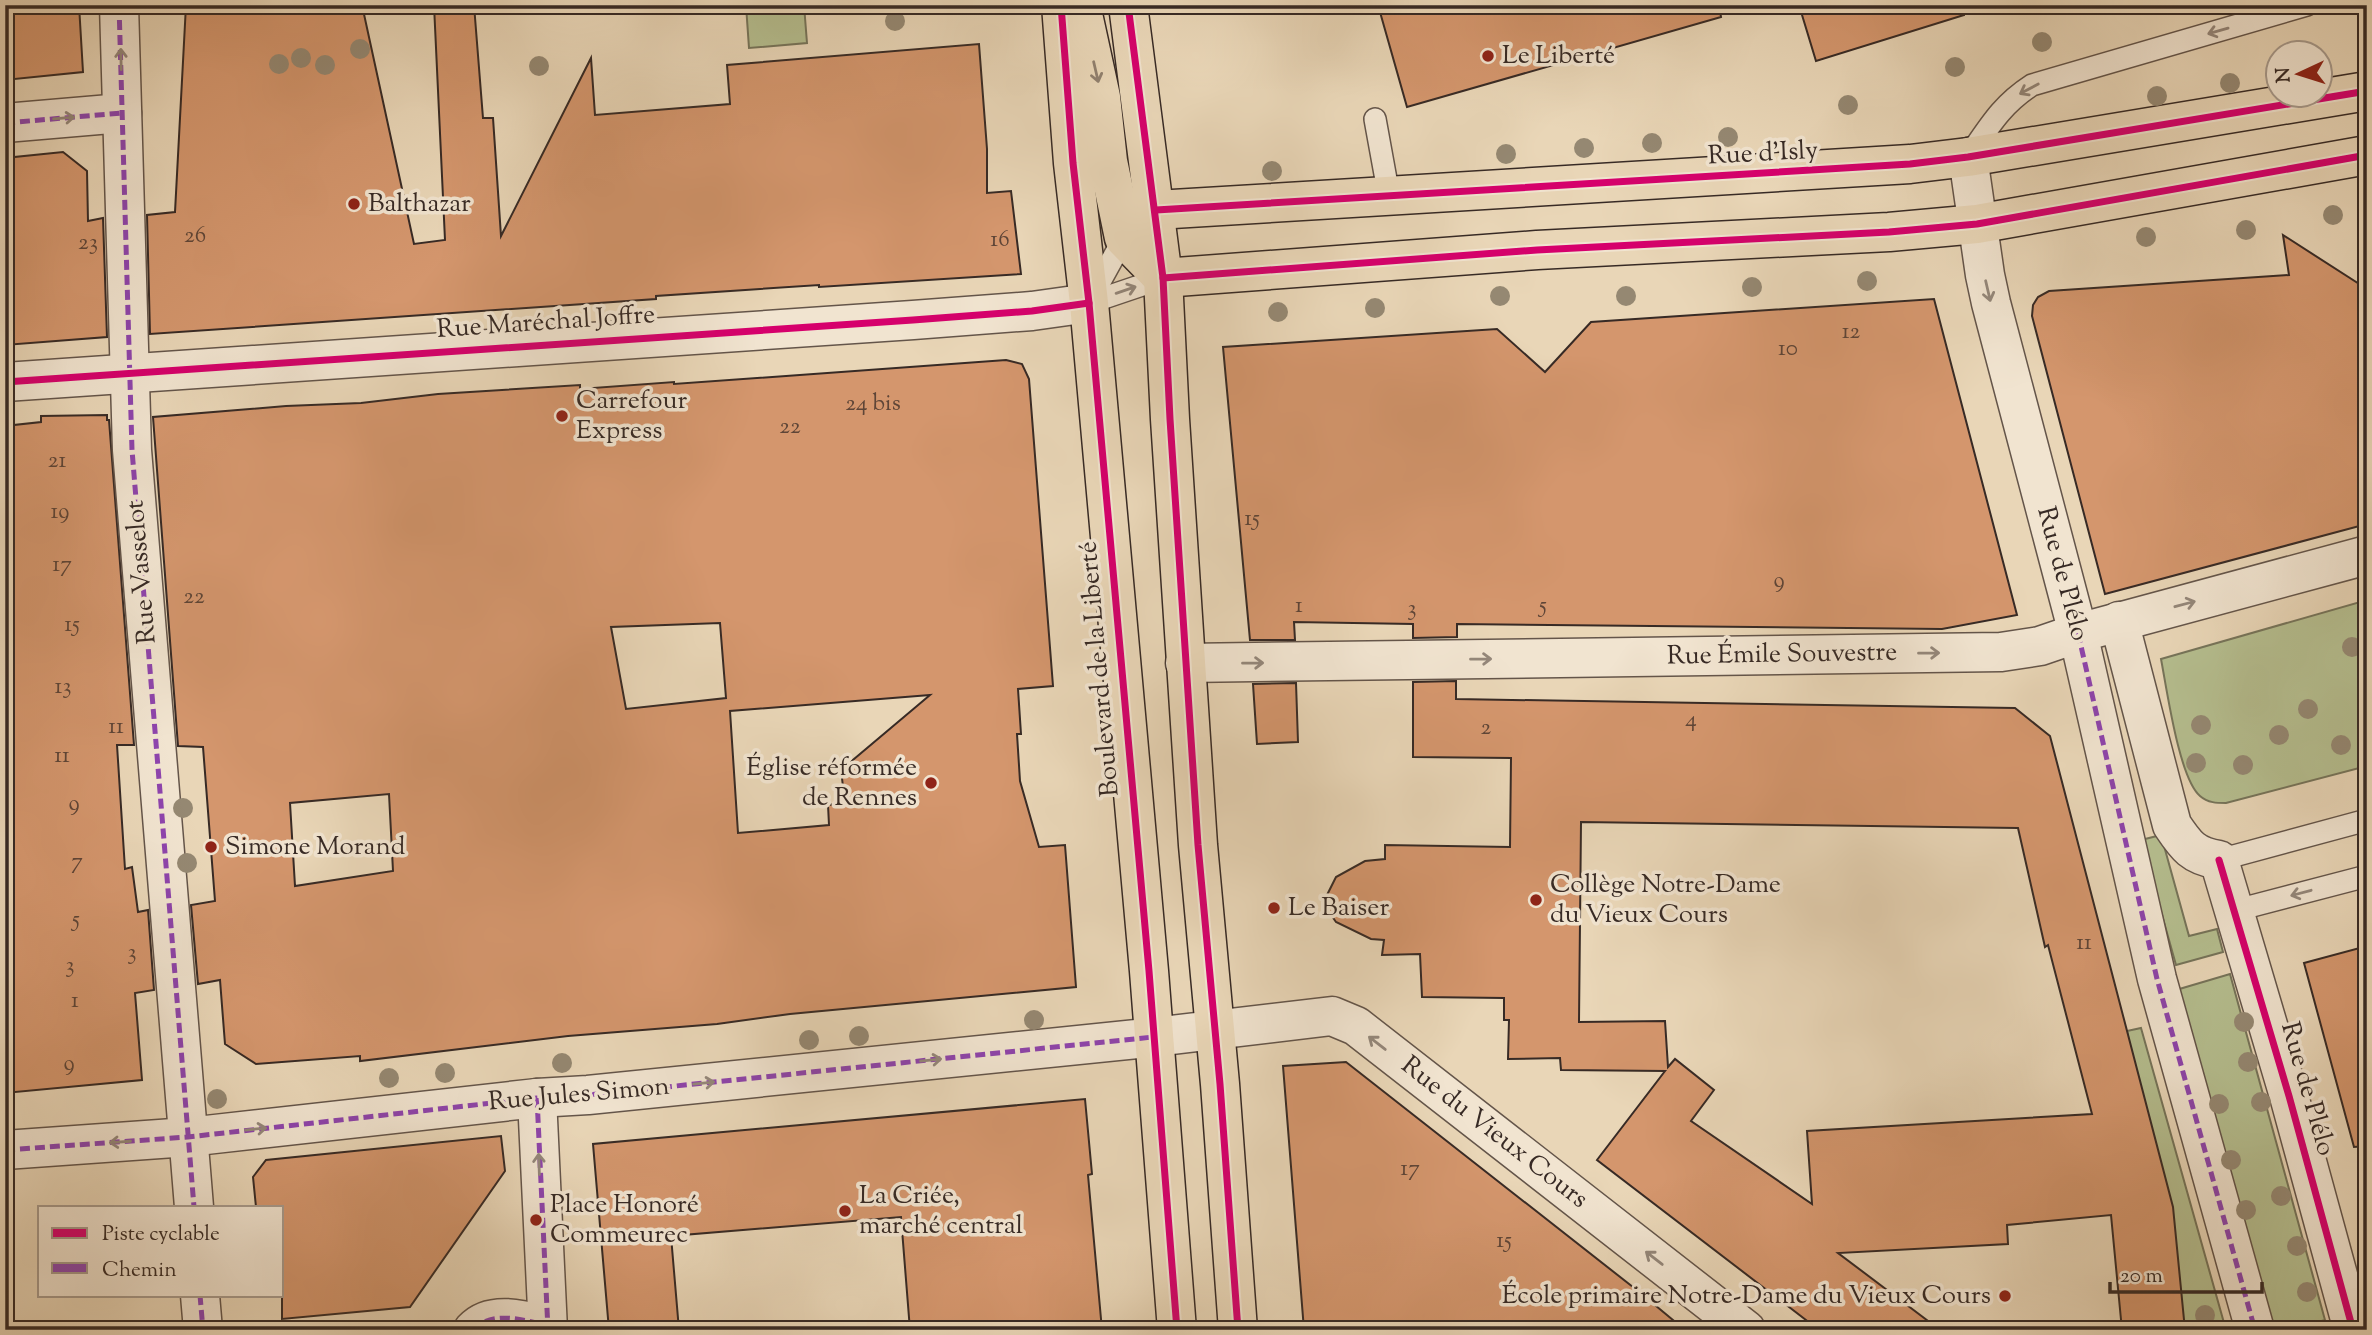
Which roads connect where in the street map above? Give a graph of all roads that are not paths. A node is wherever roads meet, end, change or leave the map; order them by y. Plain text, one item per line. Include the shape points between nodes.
1 (119, 5) edge
2 (1060, 5) edge
3 (1081, 5) edge
4 (1128, 5) edge
5 (2307, 5) edge
6 (2367, 92) edge
7 (122, 113) junction
8 (1375, 119) dead end
9 (5, 123) edge
10 (2367, 155) edge
11 (1968, 158) junction
12 (1389, 196) junction
13 (1156, 210) junction
14 (1977, 224) junction
15 (1124, 238) junction
16 (1163, 278) junction
17 (1088, 303) junction
18 (129, 373) junction
19 (5, 382) edge
20 (2367, 555) edge
21 (2119, 621) junction
22 (2078, 633) junction
23 (1185, 663) junction
24 (2367, 820) edge
25 (2219, 860) junction
26 (2367, 876) edge
27 (2233, 911) junction
28 (1214, 1029) junction
29 (1153, 1037) junction
30 (537, 1098) junction
31 (188, 1137) junction
32 (5, 1150) edge
33 (194, 1206) edge
34 (200, 1296) edge
35 (548, 1328) edge
36 (202, 1330) edge
37 (473, 1330) edge
38 (1177, 1330) edge
39 (1238, 1330) edge
40 (1746, 1330) edge
41 (2255, 1330) edge
42 (2353, 1330) edge

7 -> 1 street, Rue Vasselot
2 - 17 main road, Boulevard de la Liberté
3 -> 15 main road
4 - 13 main road
5 -> 11 lane via 2032,85 2012,98
6 - 11 main road, Rue d'Isly
9 -> 7 street
7 - 18 street, Rue Vasselot
8 - 12 lane
10 - 14 main road
11 - 12 main road, Rue d'Isly
11 - 14 street
12 - 13 main road, Rue d'Isly
13 - 15 lane
13 - 16 main road
14 - 16 main road
14 -> 22 street, Rue de Plélo via 1991,303
15 - 16 main road
15 - 17 lane
17 -> 16 lane
16 - 23 main road
17 - 18 street, Rue Maréchal Joffre via 913,320
17 - 29 main road, Boulevard de la Liberté
18 - 19 street, Rue Maréchal Joffre
18 - 31 street, Rue Vasselot
21 -> 20 street, Rue Émile Souvestre
21 - 22 street, Rue Émile Souvestre
21 - 25 street via 2172,825 2186,847 2204,858
23 -> 22 street, Rue Émile Souvestre via 2001,652 2040,646
22 - 41 street, Rue de Plélo via 2157,979
23 - 28 main road
24 - 25 lane
25 - 27 street, Rue de Plélo
26 -> 27 lane
27 - 42 street, Rue de Plélo
28 - 29 street
28 - 39 main road
40 -> 28 street, Rue du Vieux Cours via 1356,1026 1332,1016
30 -> 29 street, Rue Jules Simon
29 - 38 main road, Boulevard de la Liberté
31 -> 30 street, Rue Jules Simon
35 -> 30 street
31 -> 32 street, Rue Jules Simon
31 - 33 street, Rue Vasselot
34 - 36 street
35 - 37 street via 511,1316 478,1324

